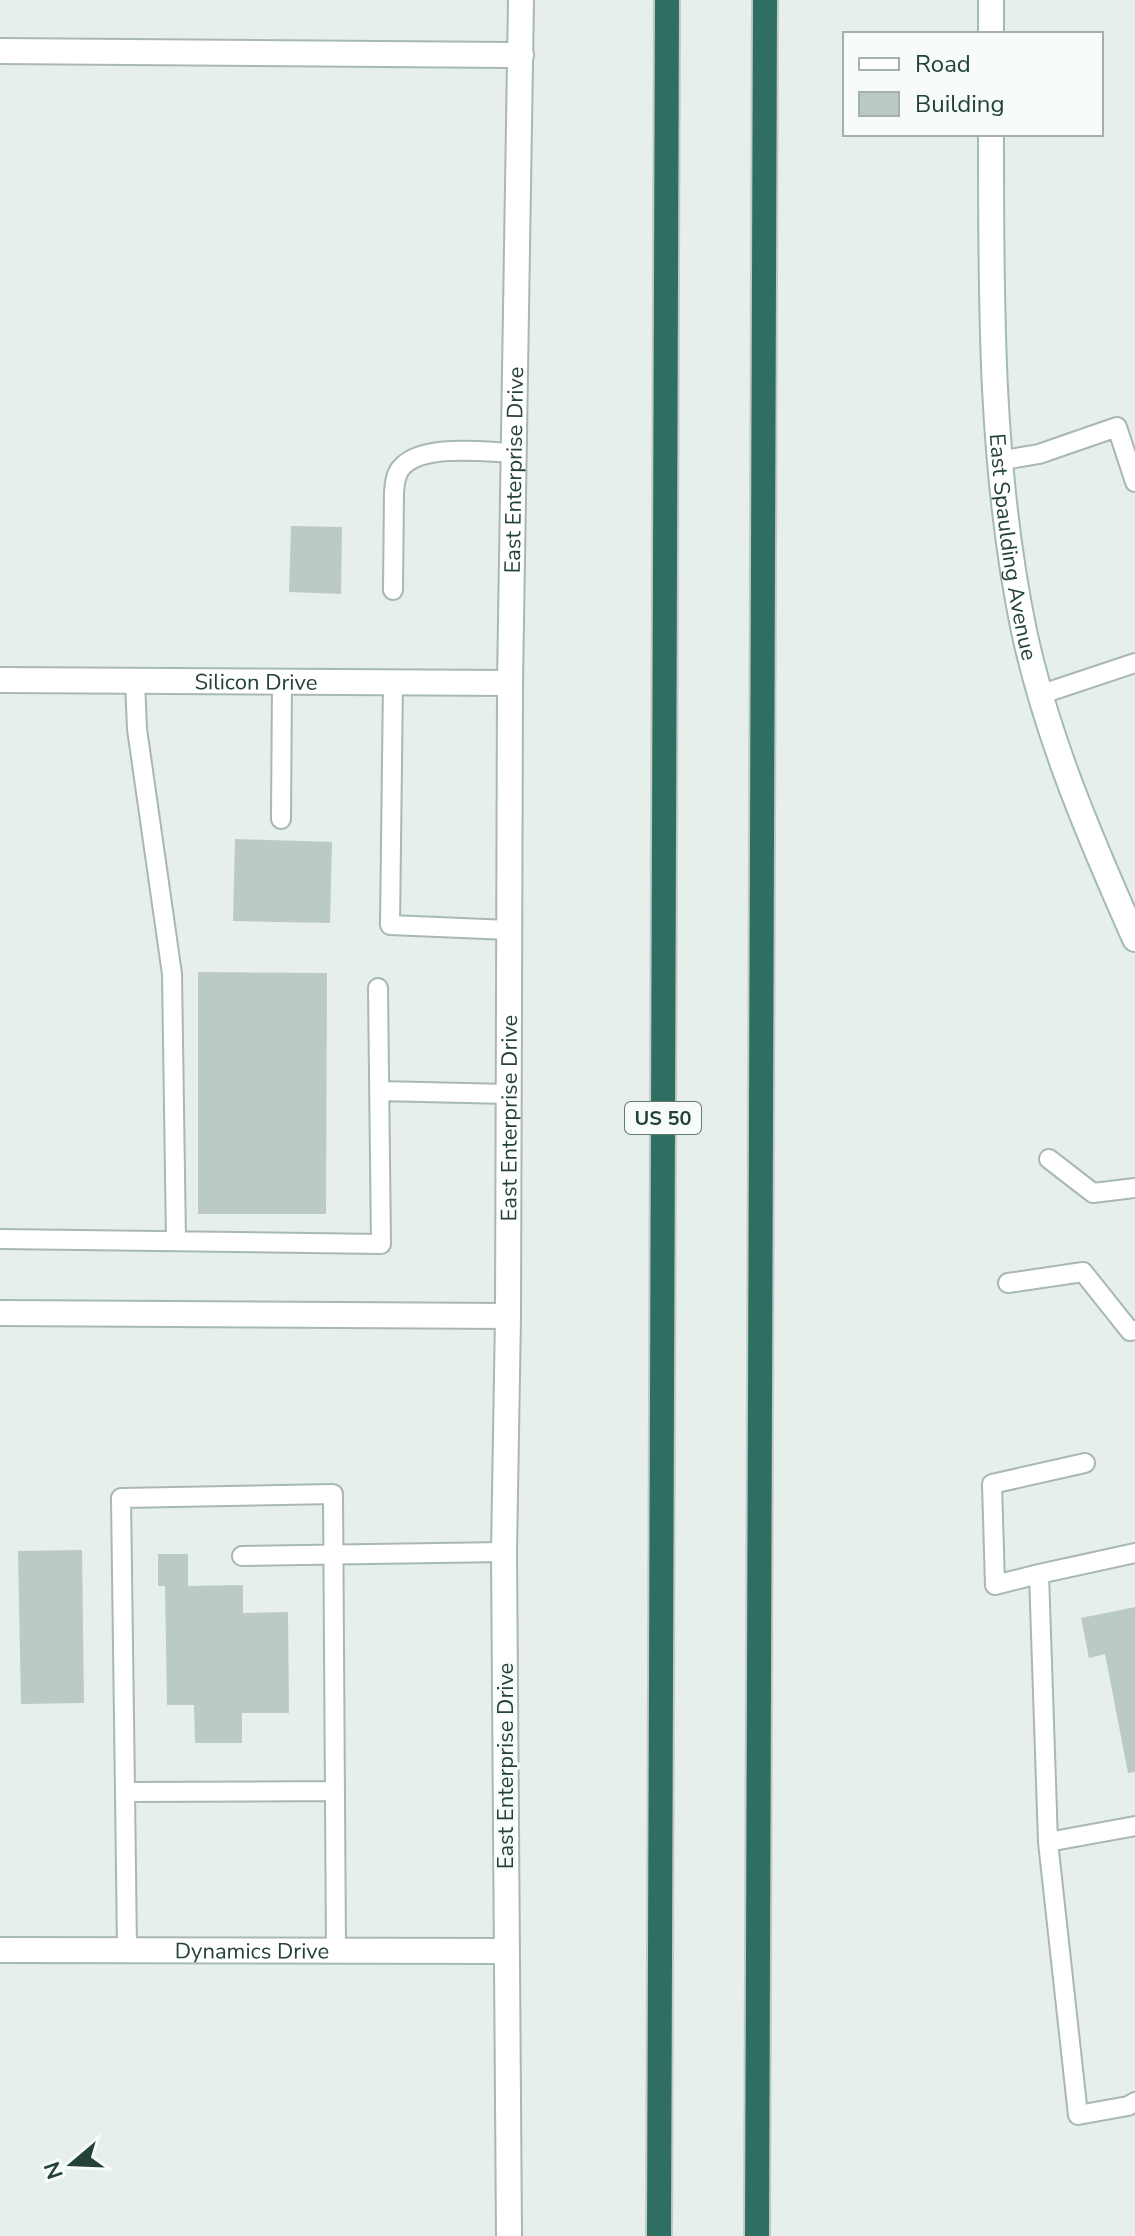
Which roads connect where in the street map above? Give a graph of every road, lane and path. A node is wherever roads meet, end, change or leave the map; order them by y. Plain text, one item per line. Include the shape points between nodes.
1 (521, 0) edge
2 (667, 0) edge
3 (765, 0) edge
4 (991, 0) edge
5 (991, 32) edge
6 (0, 51) edge
7 (521, 55) junction
8 (991, 136) edge
9 (1135, 421) edge
10 (1117, 427) junction
11 (514, 453) junction
12 (998, 461) junction
13 (1135, 482) edge
14 (393, 590) dead end
15 (1135, 663) edge
16 (0, 680) edge
17 (135, 681) junction
18 (282, 681) junction
19 (393, 681) junction
20 (510, 683) junction
21 (1042, 694) junction
22 (281, 819) dead end
23 (509, 930) junction
24 (1135, 939) edge
25 (378, 988) dead end
26 (379, 1091) junction
27 (509, 1094) junction
28 (1049, 1159) dead end
29 (1135, 1188) edge
30 (0, 1239) edge
31 (176, 1241) junction
32 (1008, 1283) dead end
33 (0, 1313) edge
34 (508, 1316) junction
35 (1135, 1330) edge
36 (1085, 1463) dead end
37 (504, 1552) junction
38 (1135, 1553) edge
39 (333, 1554) junction
40 (242, 1556) dead end
41 (1039, 1574) junction
42 (335, 1791) junction
43 (125, 1792) junction
44 (1135, 1826) edge
45 (1048, 1842) junction
46 (0, 1950) edge
47 (127, 1950) junction
48 (336, 1951) junction
49 (506, 1951) junction
50 (1135, 2102) edge
51 (509, 2236) edge
52 (659, 2236) edge
53 (757, 2236) edge

1 - 7 street, East Enterprise Drive
2 - 52 highway, US 50
3 - 53 highway
4 - 5 street
6 - 7 street
7 - 11 street, East Enterprise Drive
8 - 12 street, East Spaulding Avenue
9 - 10 lane
10 - 12 lane via 1039,454
10 - 13 lane
11 - 14 lane via 432,452 402,466 395,477
11 - 20 street, East Enterprise Drive
12 - 21 street, East Spaulding Avenue via 1025,632
15 - 21 lane
16 - 17 street, Silicon Drive
17 - 18 street, Silicon Drive
17 - 31 lane via 137,729 172,974
18 - 19 street, Silicon Drive
18 - 22 lane
19 - 20 street, Silicon Drive
19 - 23 lane via 390,925
20 - 23 street, East Enterprise Drive
21 - 24 street, East Spaulding Avenue via 1071,787
23 - 27 street, East Enterprise Drive
25 - 26 lane
26 - 27 lane
26 - 31 lane via 381,1244
27 - 34 street, East Enterprise Drive
28 - 29 lane via 1093,1193
30 - 31 lane
32 - 35 lane via 1083,1272 1130,1331
33 - 34 street
34 - 37 street, East Enterprise Drive
36 - 41 lane via 992,1484 995,1585
37 - 39 lane
37 - 49 street, East Enterprise Drive
38 - 41 lane
39 - 40 lane
39 - 42 lane
39 - 43 lane via 333,1494 121,1498
41 - 45 lane
42 - 43 lane
42 - 48 lane
43 - 47 lane
44 - 45 lane
45 - 50 lane via 1078,2115
46 - 47 street, Dynamics Drive
47 - 48 street, Dynamics Drive
48 - 49 street, Dynamics Drive
49 - 51 street, East Enterprise Drive

